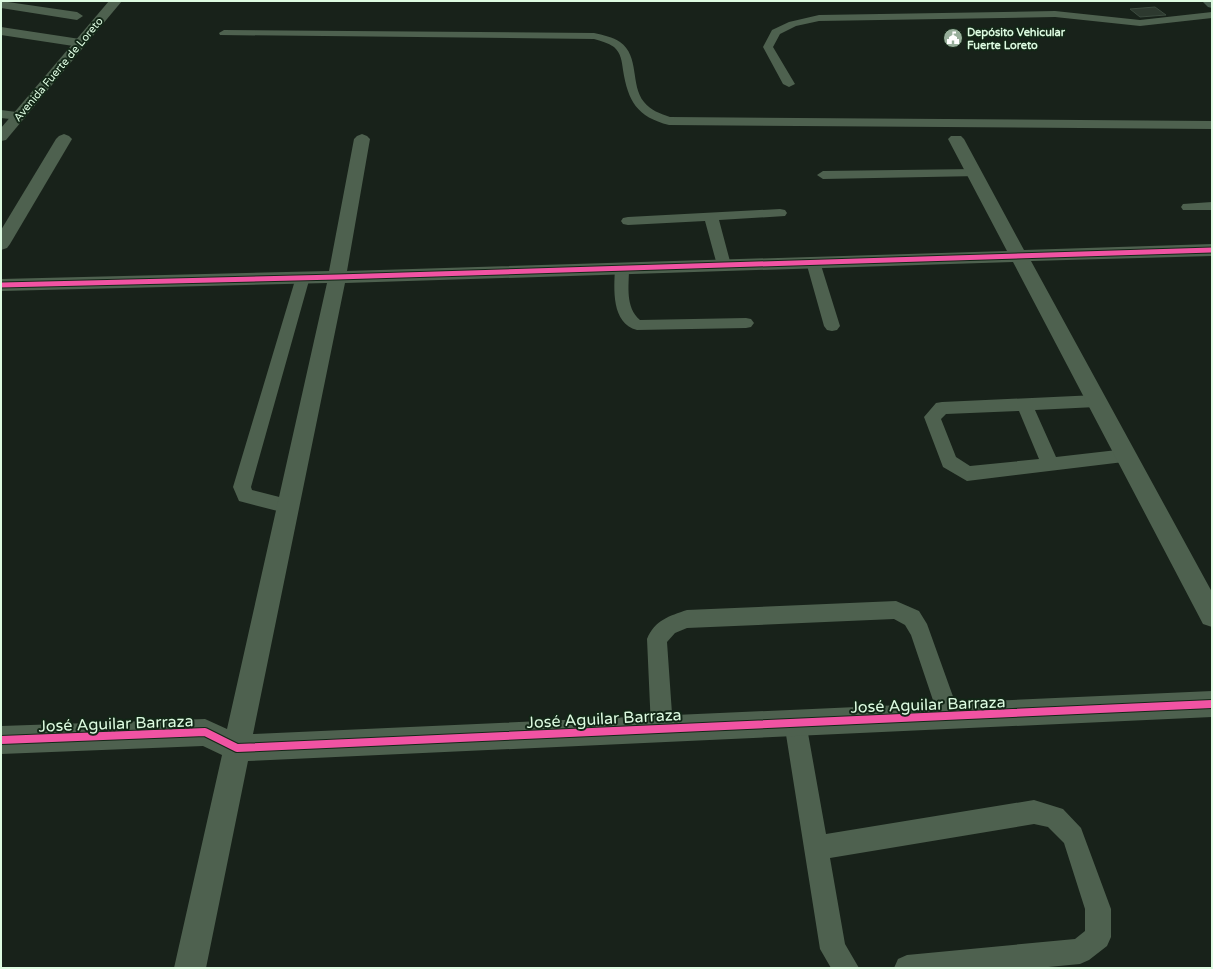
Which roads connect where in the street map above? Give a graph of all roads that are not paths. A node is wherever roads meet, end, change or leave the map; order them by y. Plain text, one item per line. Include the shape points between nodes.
1 (116, 1) edge
2 (1208, 1) edge
3 (1, 4) edge
4 (1212, 4) edge
5 (1212, 15) edge
6 (77, 16) dead end
7 (1, 31) edge
8 (224, 33) dead end
9 (80, 43) junction
10 (789, 84) dead end
11 (1, 114) edge
12 (19, 116) junction
13 (1212, 125) edge
14 (1, 137) edge
15 (956, 138) dead end
16 (64, 139) dead end
17 (362, 139) dead end
18 (974, 173) junction
19 (824, 175) dead end
20 (1212, 206) edge
21 (1188, 207) dead end
22 (780, 213) dead end
23 (711, 217) junction
24 (628, 221) dead end
25 (1, 244) edge
26 (1212, 250) edge
27 (1017, 255) junction
28 (813, 262) junction
29 (724, 265) junction
30 (622, 268) junction
31 (337, 277) junction
32 (303, 278) junction
33 (1, 284) edge
34 (746, 323) dead end
35 (832, 326) dead end
36 (1096, 401) junction
37 (1024, 404) junction
38 (1126, 456) junction
39 (1050, 464) junction
40 (289, 506) junction
41 (1212, 616) edge
42 (1212, 704) edge
43 (950, 716) junction
44 (795, 722) junction
45 (662, 728) junction
46 (1, 740) edge
47 (237, 748) junction
48 (816, 848) junction
49 (190, 968) edge
50 (846, 968) edge
51 (907, 968) edge

1 - 9 street, Avenida Fuerte de Loreto
2 - 4 main road
3 - 6 street
5 - 10 lane via 1140,23 1055,14 819,18 793,24 776,32 768,47
7 - 9 street
8 - 13 lane via 594,36 618,44 628,61 636,100 645,110 669,121
9 - 12 street, Avenida Fuerte de Loreto
11 - 12 street
12 - 14 street, Avenida Fuerte de Loreto
15 - 18 street
16 - 25 street
17 - 31 street
18 - 19 lane
18 - 27 street
20 - 21 lane
22 - 23 lane
23 - 24 lane
23 - 29 lane
26 - 27 street
27 - 28 street
27 - 36 street
28 - 29 street
28 - 35 lane
29 - 30 street
30 - 31 street
30 - 34 lane via 623,307 628,319 637,325
31 - 32 street
31 - 40 street
32 - 33 street
32 - 40 lane via 242,487 245,496
36 - 37 lane
36 - 38 street
37 - 39 lane
37 - 39 lane via 942,408 932,417 949,462 966,474
38 - 39 lane
38 - 41 street
40 - 47 street
42 - 43 street, José Aguilar Barraza
43 - 44 street, José Aguilar Barraza
43 - 45 lane via 920,631 912,618 896,610 686,619 668,626 657,639
44 - 45 street, José Aguilar Barraza
44 - 48 lane
45 - 47 street, José Aguilar Barraza
46 - 47 street, José Aguilar Barraza via 205,732
47 - 49 street
48 - 50 lane via 833,949
48 - 51 lane via 1034,812 1056,817 1073,836 1098,909 1098,937 1080,951

